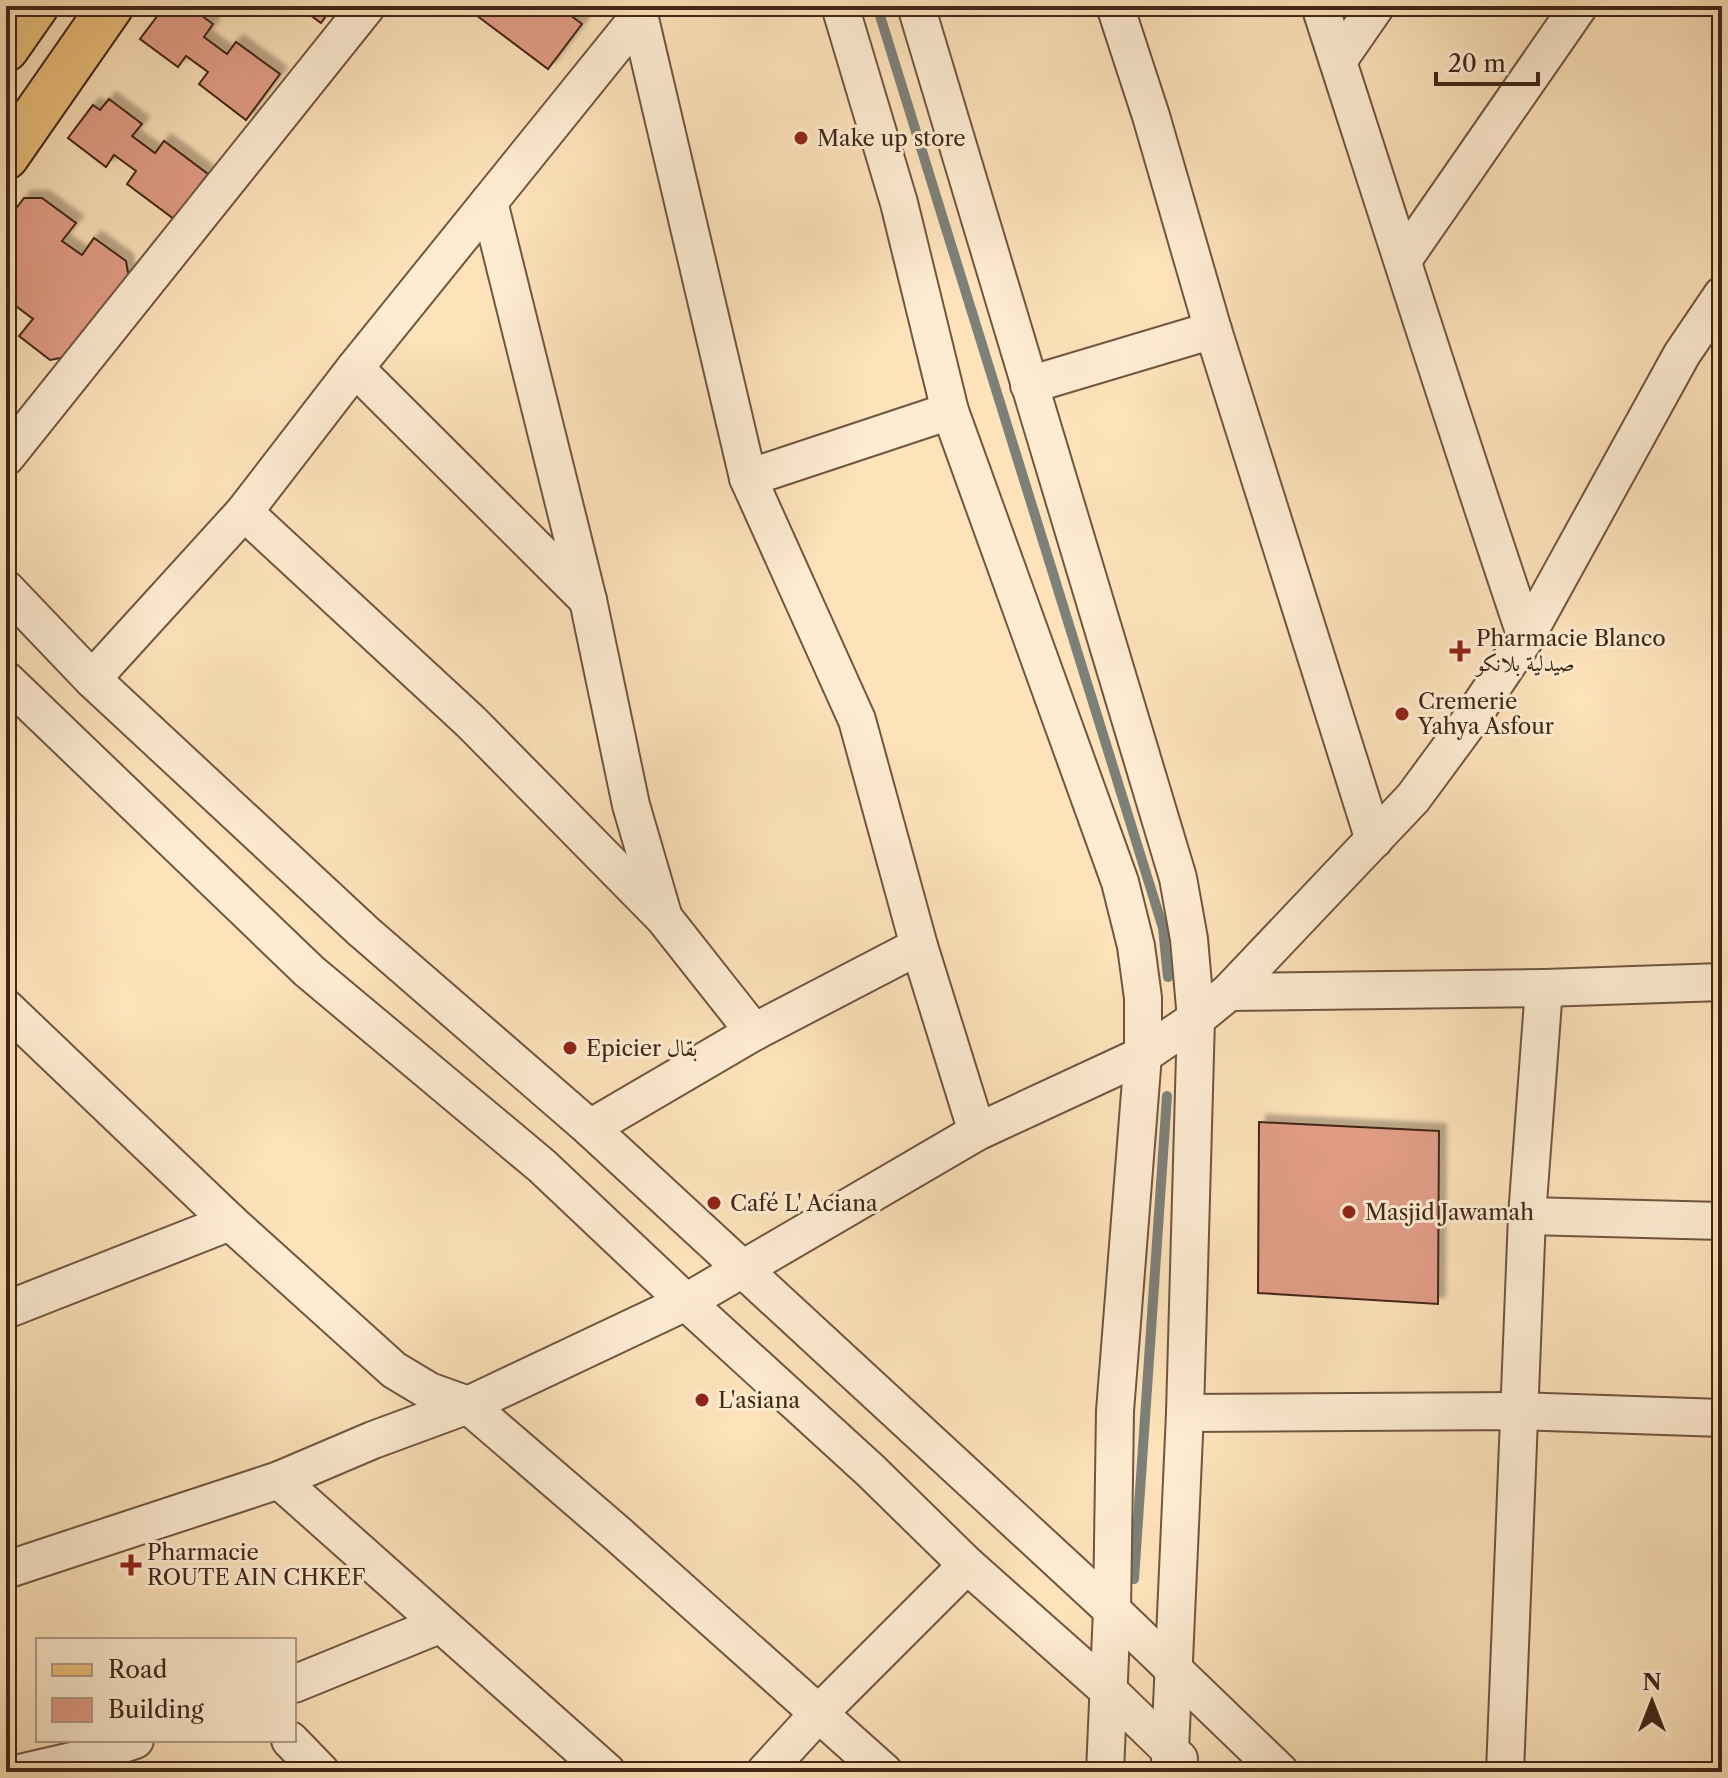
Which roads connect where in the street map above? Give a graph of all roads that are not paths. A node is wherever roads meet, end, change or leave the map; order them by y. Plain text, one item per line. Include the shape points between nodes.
1 (111, 6) edge
2 (367, 6) edge
3 (840, 6) edge
4 (916, 6) edge
5 (1115, 6) edge
6 (1320, 6) edge
7 (1376, 6) edge
8 (1579, 6) edge
9 (638, 10) edge
10 (1338, 61) junction
11 (6, 157) edge
12 (489, 202) junction
13 (1403, 260) junction
14 (1722, 295) edge
15 (1213, 330) junction
16 (355, 368) junction
17 (1029, 385) junction
18 (950, 411) junction
19 (6, 457) edge
20 (748, 478) junction
21 (244, 512) junction
22 (6, 589) edge
23 (588, 600) junction
24 (1526, 637) junction
25 (92, 679) junction
26 (6, 680) edge
27 (1374, 840) junction
28 (664, 918) junction
29 (919, 946) junction
30 (1722, 982) edge
31 (1544, 988) junction
32 (1229, 992) junction
33 (6, 1008) edge
34 (1196, 1019) junction
35 (754, 1032) junction
36 (1143, 1055) junction
37 (590, 1128) junction
38 (977, 1132) junction
39 (1527, 1216) junction
40 (1722, 1221) edge
41 (230, 1222) junction
42 (742, 1269) junction
43 (686, 1302) junction
44 (6, 1310) edge
45 (468, 1405) junction
46 (1519, 1411) junction
47 (1185, 1413) junction
48 (1722, 1418) edge
49 (279, 1480) junction
50 (967, 1565) junction
51 (6, 1570) edge
52 (1112, 1610) junction
53 (439, 1625) junction
54 (1174, 1669) junction
55 (296, 1683) edge
56 (1109, 1691) junction
57 (818, 1714) junction
58 (131, 1742) edge
59 (292, 1742) edge
60 (1177, 1765) edge
61 (78, 1766) edge
62 (24, 1772) edge
63 (321, 1772) edge
64 (607, 1772) edge
65 (765, 1772) edge
66 (884, 1772) edge
67 (1105, 1772) edge
68 (1280, 1772) edge
69 (1505, 1772) edge

1 - 11 main road
2 - 19 street
3 - 18 street via 899,203
4 - 17 street
5 - 15 street
6 - 10 street
7 - 10 street
8 - 13 street
9 - 12 street
9 - 20 street
10 - 13 street
12 - 16 street
12 - 23 street
13 - 24 street
14 - 24 street via 1682,354
15 - 17 street
15 - 27 street
16 - 21 street
16 - 23 street
17 - 34 street via 1178,878
18 - 20 street
18 - 36 street via 1120,882 1143,998
20 - 29 street via 857,720
21 - 25 street
21 - 28 street via 471,722
22 - 25 street
23 - 28 street via 631,805
24 - 27 street via 1413,798
25 - 37 street via 363,931
26 - 43 street via 309,971 542,1166
27 - 32 street
28 - 35 street
29 - 35 street
29 - 38 street
30 - 31 street
31 - 32 street
31 - 39 street
32 - 34 street
33 - 41 street
34 - 36 street
34 - 47 street
35 - 37 street
36 - 38 street
36 - 52 street via 1115,1411
37 - 42 street
38 - 42 street
39 - 40 street
39 - 46 street
41 - 44 street
41 - 45 street via 394,1370 429,1391
42 - 43 street
42 - 52 street
43 - 45 street
43 - 50 street
45 - 49 street
45 - 57 street
46 - 47 street
46 - 48 street
46 - 69 street
47 - 54 street
49 - 51 street
49 - 53 street
50 - 56 street
50 - 57 street
52 - 54 street
52 - 56 street
53 - 55 street
53 - 64 street
54 - 60 street
54 - 68 street
56 - 60 street
56 - 67 street
57 - 65 street
57 - 66 street
58 - 61 street
59 - 63 street
61 - 62 street

